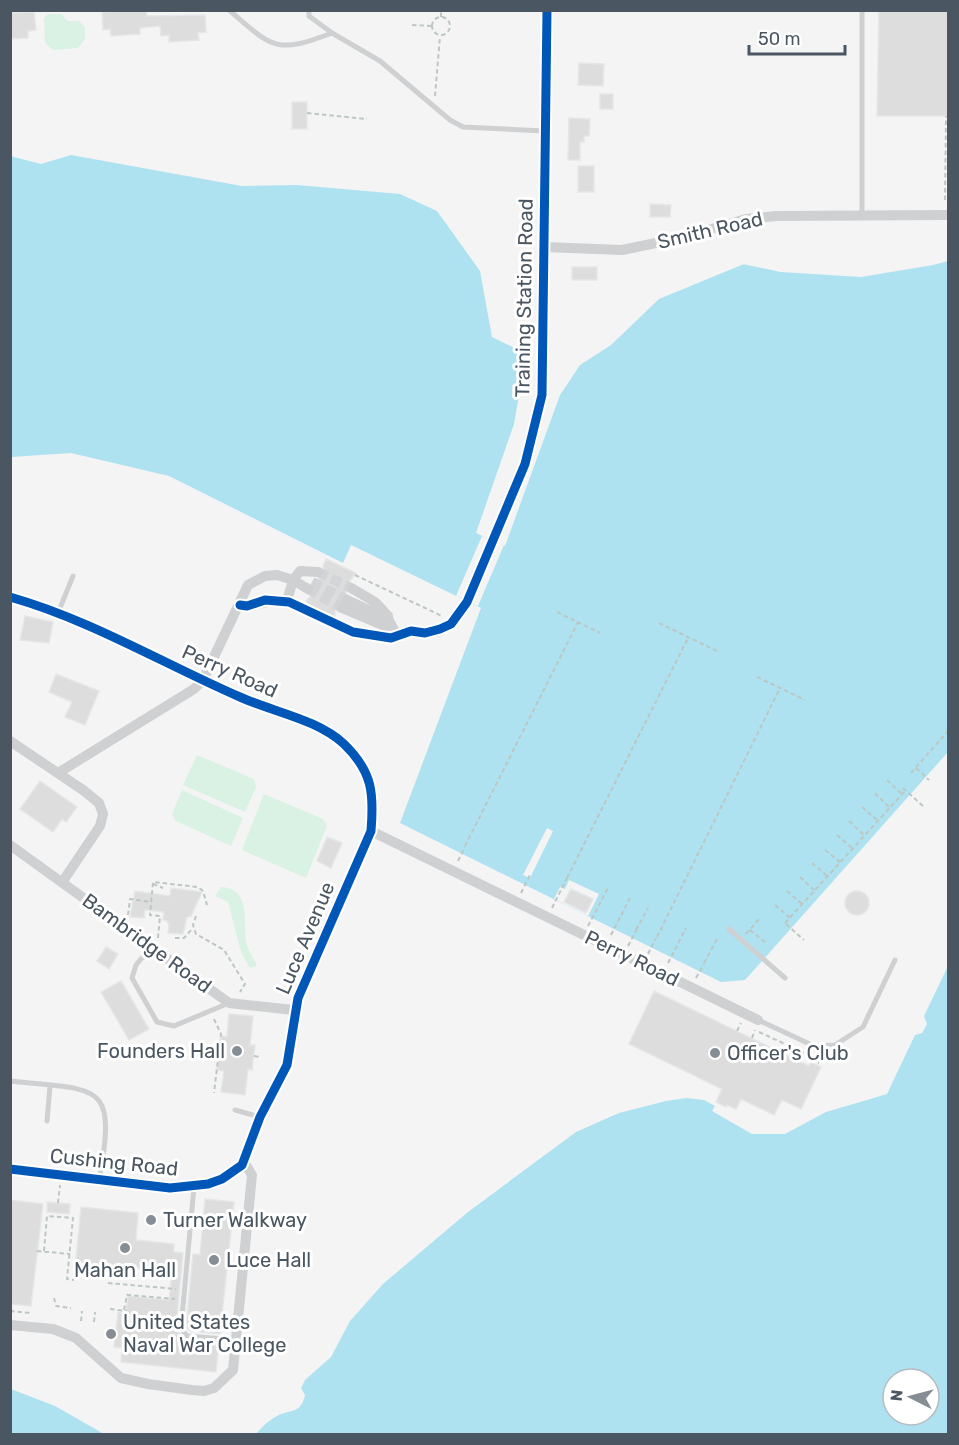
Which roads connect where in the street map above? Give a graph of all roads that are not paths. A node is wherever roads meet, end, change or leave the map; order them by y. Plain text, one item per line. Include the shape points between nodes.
1 (229, 10) edge
2 (309, 10) edge
3 (546, 10) edge
4 (862, 10) edge
5 (332, 33) junction
6 (546, 131) junction
7 (862, 214) junction
8 (948, 215) edge
9 (544, 247) junction
10 (318, 572) tunnel mouth
11 (73, 576) dead end
12 (293, 580) junction
13 (310, 586) tunnel mouth
14 (353, 590) tunnel mouth
15 (10, 597) edge
16 (287, 602) junction
17 (240, 605) junction
18 (302, 607) tunnel mouth
19 (346, 607) junction
20 (58, 613) junction
21 (388, 619) junction
22 (436, 631) joint
23 (396, 633) junction
24 (203, 680) junction
25 (10, 741) edge
26 (58, 773) junction
27 (371, 831) junction
28 (10, 845) edge
29 (63, 881) junction
30 (729, 929) dead end
31 (154, 942) junction
32 (895, 960) dead end
33 (785, 978) dead end
34 (229, 1003) junction
35 (294, 1010) junction
36 (756, 1025) joint
37 (10, 1081) edge
38 (50, 1086) junction
39 (235, 1110) dead end
40 (260, 1117) junction
41 (46, 1121) dead end
42 (244, 1162) junction
43 (10, 1169) edge
44 (99, 1180) junction
45 (194, 1187) junction
46 (10, 1325) edge
47 (237, 1340) junction

1 - 5 lane via 265,42 280,46
2 - 5 lane via 309,16
3 - 6 street, Training Station Road
4 - 7 lane
5 - 6 lane via 380,61 434,108 463,127
6 - 9 street, Training Station Road
7 - 8 street, Smith Road
7 - 9 street, Smith Road via 746,219 622,250
9 - 22 street, Training Station Road via 542,395 525,464 467,602 451,624
10 - 12 street via 300,571
11 - 20 lane
12 - 13 street
12 - 16 street
12 - 17 street via 277,575 256,580 243,593
14 - 21 street via 375,602
15 - 20 street, Perry Road
16 - 17 street via 265,600
16 - 18 street
17 - 24 street
19 - 21 street
19 - 23 street
19 - 23 street, Training Station Road via 338,626 391,638
20 - 24 street, Perry Road
21 - 23 street
22 - 23 street, Training Station Road
24 - 26 street
24 - 27 street, Perry Road via 312,725 344,744 370,781
25 - 26 street
26 - 29 street via 99,803 103,814 100,826
27 - 35 street, Luce Avenue
27 - 36 street, Perry Road
28 - 29 street, Bambridge Road
29 - 31 street, Bambridge Road
30 - 33 lane
31 - 34 street, Bambridge Road
31 - 34 lane via 136,965 132,978 157,1022 174,1026
32 - 36 lane via 863,1027 835,1045 814,1046
34 - 35 street, Bambridge Road
35 - 40 street, Luce Avenue via 287,1065
37 - 38 lane
38 - 41 lane
38 - 44 lane via 86,1089 105,1107
39 - 40 lane
40 - 42 street, Luce Avenue
42 - 45 street, Cushing Road via 222,1179
42 - 47 street via 252,1175
43 - 44 street, Cushing Road
44 - 45 street, Cushing Road
45 - 47 lane via 181,1328 184,1334
46 - 47 street via 53,1329 76,1338 121,1378 204,1391 225,1381 233,1370

